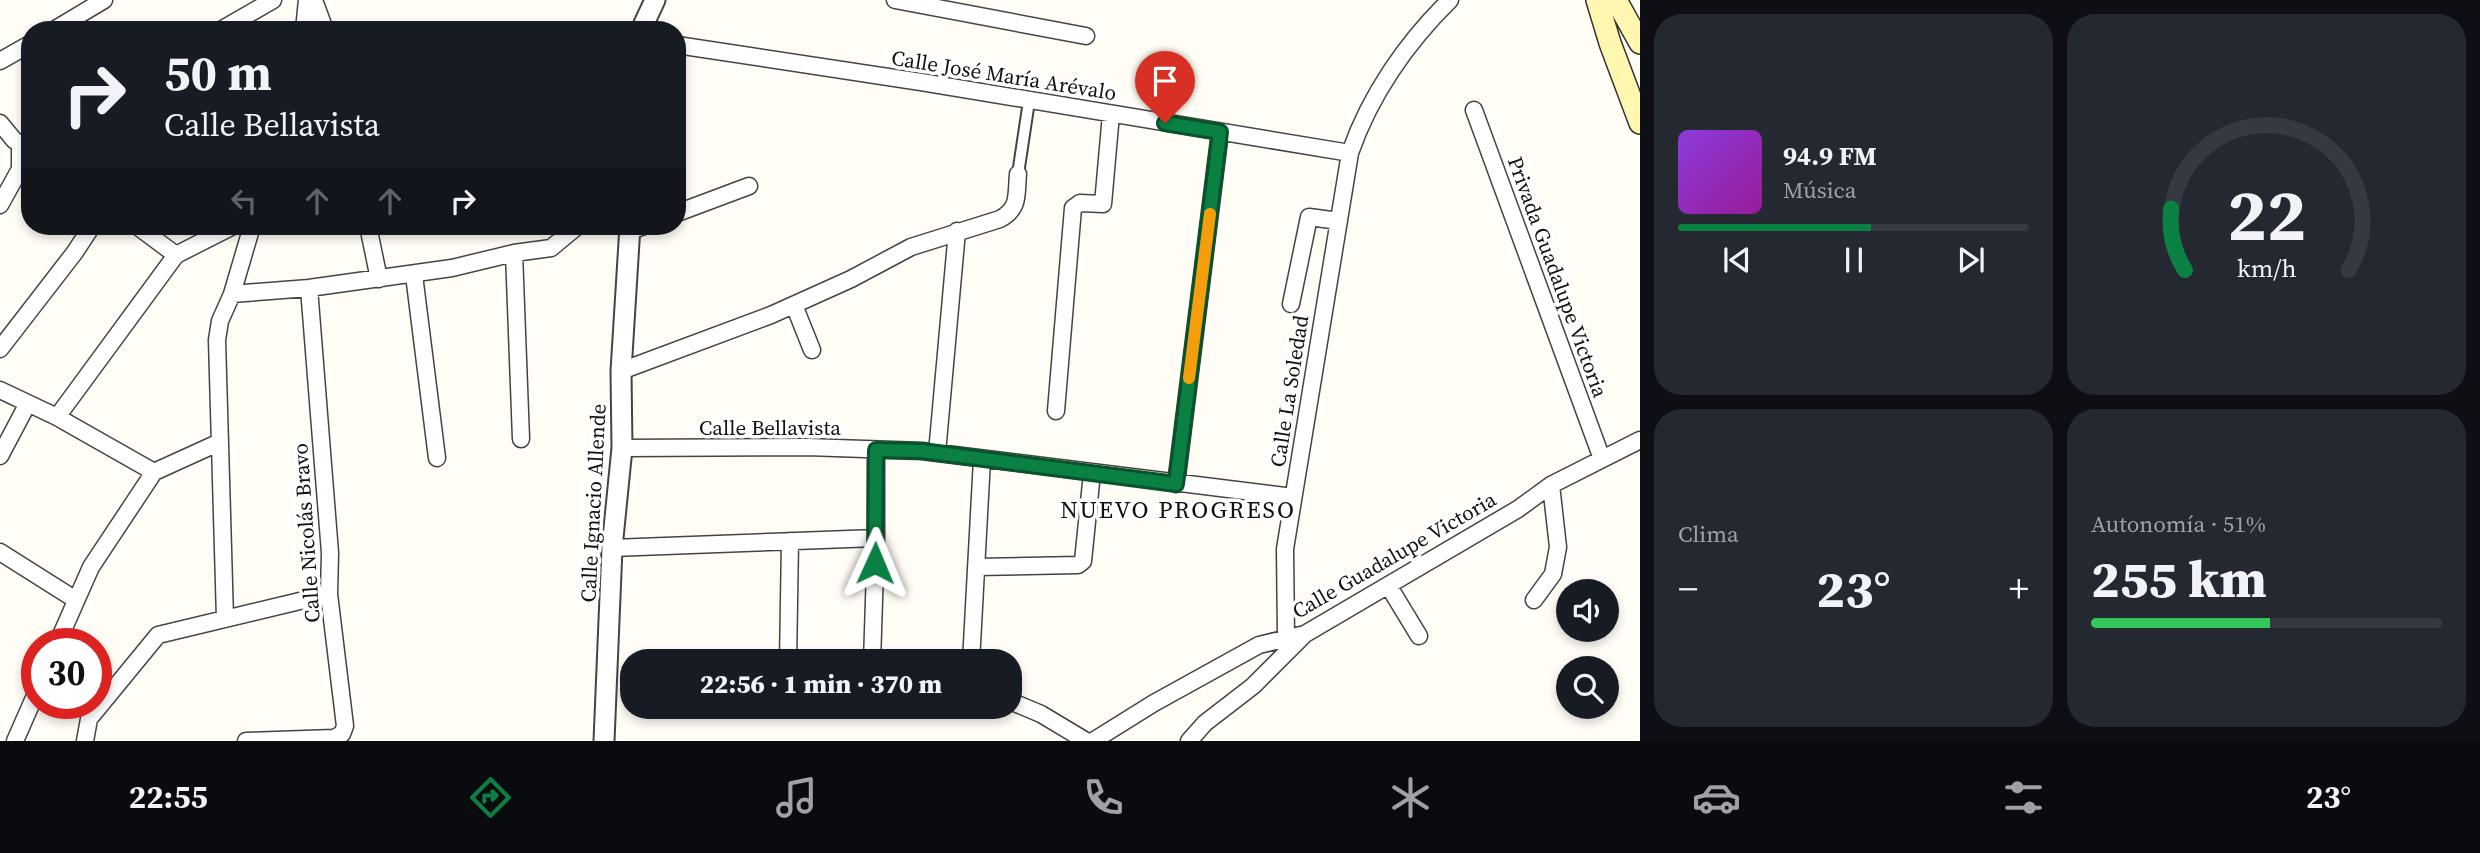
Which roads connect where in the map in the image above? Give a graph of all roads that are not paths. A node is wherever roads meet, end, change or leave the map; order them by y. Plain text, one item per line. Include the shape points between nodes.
1 (104, 0) edge
2 (273, 0) edge
3 (307, 0) edge
4 (314, 0) edge
5 (655, 0) edge
6 (895, 0) edge
7 (1450, 0) edge
8 (1597, 0) edge
9 (1616, 0) edge
10 (69, 21) edge
11 (237, 21) edge
12 (305, 21) edge
13 (322, 21) edge
14 (645, 21) edge
15 (1633, 24) edge
16 (1086, 36) dead end
17 (1610, 43) junction
18 (686, 46) edge
19 (21, 49) edge
20 (0, 61) edge
21 (1030, 101) junction
22 (1474, 110) dead end
23 (1111, 114) junction
24 (0, 123) edge
25 (1640, 123) edge
26 (1220, 132) junction
27 (21, 141) edge
28 (1350, 153) junction
29 (21, 165) edge
30 (1018, 174) joint
31 (749, 186) dead end
32 (0, 205) edge
33 (686, 210) edge
34 (1339, 221) junction
35 (957, 231) junction
36 (86, 235) edge
37 (149, 235) edge
38 (215, 235) edge
39 (249, 235) edge
40 (370, 235) edge
41 (567, 235) edge
42 (634, 235) edge
43 (514, 253) junction
44 (176, 255) junction
45 (414, 275) junction
46 (379, 279) junction
47 (309, 288) junction
48 (232, 294) junction
49 (1291, 304) dead end
50 (794, 305) junction
51 (0, 349) edge
52 (812, 350) dead end
53 (621, 371) junction
54 (0, 390) edge
55 (27, 404) junction
56 (1056, 411) dead end
57 (57, 417) junction
58 (520, 439) dead end
59 (1640, 440) edge
60 (220, 442) junction
61 (622, 448) junction
62 (876, 450) junction
63 (937, 453) junction
64 (0, 456) edge
65 (437, 458) dead end
66 (982, 459) junction
67 (1602, 459) junction
68 (155, 472) junction
69 (1092, 473) junction
70 (1176, 484) junction
71 (1550, 485) junction
72 (1293, 497) junction
73 (876, 538) junction
74 (790, 541) junction
75 (612, 548) junction
76 (0, 552) edge
77 (976, 567) junction
78 (1388, 585) junction
79 (330, 594) junction
80 (76, 600) junction
81 (1534, 600) dead end
82 (225, 619) junction
83 (64, 628) edge
84 (1305, 634) junction
85 (1419, 636) dead end
86 (1286, 638) junction
87 (788, 649) edge
88 (872, 649) edge
89 (972, 649) edge
90 (1022, 706) edge
91 (25, 719) edge
92 (304, 740) edge
93 (15, 741) edge
94 (85, 741) edge
95 (246, 741) edge
96 (604, 741) edge
97 (1086, 741) edge
98 (1093, 741) edge
99 (1189, 741) edge

1 - 10 street
2 - 11 street
3 - 12 street
4 - 13 street
5 - 14 street
6 - 16 street
7 - 28 street via 1379,90 1359,125
8 - 17 main road
9 - 15 main road
15 - 17 main road via 1628,34
17 - 25 main road
18 - 21 street, Calle José María Arévalo
19 - 20 street
21 - 23 street, Calle José María Arévalo
21 - 30 street
22 - 67 street, Privada Guadalupe Victoria
23 - 26 street, Calle José María Arévalo
23 - 56 street via 1103,204 1080,203 1073,208
24 - 27 street
26 - 28 street, Calle José María Arévalo
26 - 70 street
28 - 34 street, Calle La Soledad
29 - 32 street
30 - 35 street via 1015,206 1009,214
31 - 33 street
34 - 49 street via 1309,217
34 - 72 street, Calle La Soledad
35 - 50 street via 911,247
35 - 63 street
36 - 51 street
37 - 44 street
38 - 44 street
39 - 48 street
40 - 46 street
41 - 43 street via 551,248
42 - 53 street, Calle Ignacio Allende
43 - 45 street
43 - 58 street
44 - 57 street
45 - 46 street
45 - 65 street
46 - 47 street
47 - 48 street
47 - 79 street, Calle Nicolás Bravo
48 - 60 street via 217,340
50 - 52 street
50 - 53 street
53 - 61 street, Calle Ignacio Allende
54 - 55 street
55 - 57 street
55 - 64 street
57 - 68 street
59 - 67 street, Calle Guadalupe Victoria
60 - 68 street
60 - 82 street
61 - 62 street, Calle Bellavista
61 - 75 street, Calle Ignacio Allende
62 - 63 street, Calle Bellavista
62 - 73 street
63 - 66 street, Calle Bellavista
66 - 69 street, Calle Bellavista
66 - 77 street
67 - 71 street, Calle Guadalupe Victoria
68 - 80 street via 90,567
69 - 70 street, Calle Bellavista
69 - 77 street via 1083,561 1078,565
70 - 72 street, Calle Bellavista
71 - 78 street, Calle Guadalupe Victoria via 1518,509
71 - 81 street via 1558,547 1553,574
72 - 86 street, Calle La Soledad via 1285,550
73 - 74 street
73 - 88 street
74 - 75 street
74 - 87 street
75 - 96 street, Calle Ignacio Allende
76 - 80 street
77 - 89 street
78 - 84 street, Calle Guadalupe Victoria
78 - 85 street
79 - 82 street
79 - 92 street, Calle Nicolás Bravo via 345,726 334,738
80 - 83 street
82 - 94 street via 158,635 89,719
84 - 86 street, Calle Guadalupe Victoria
84 - 99 street
86 - 98 street, Calle Guadalupe Victoria via 1259,645
90 - 97 street
91 - 93 street
92 - 95 street, Calle Nicolás Bravo

